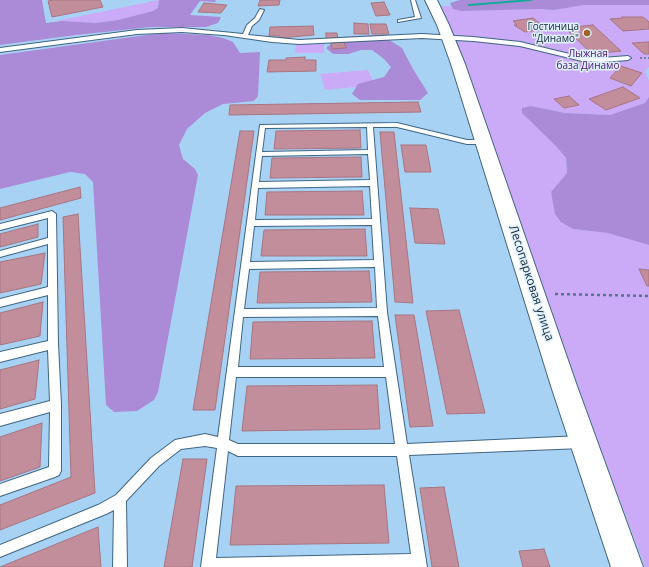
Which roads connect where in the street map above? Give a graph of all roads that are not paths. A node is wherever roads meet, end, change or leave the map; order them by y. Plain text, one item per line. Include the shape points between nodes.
1 (413, 0) edge
2 (431, 0) edge
3 (262, 10) dead end
4 (400, 21) dead end
5 (246, 36) junction
6 (448, 37) junction
7 (0, 50) edge
8 (628, 58) dead end
9 (370, 125) junction
10 (483, 142) junction
11 (372, 152) junction
12 (259, 154) junction
13 (374, 183) junction
14 (255, 185) junction
15 (376, 222) junction
16 (250, 223) junction
17 (0, 227) edge
18 (52, 240) junction
19 (0, 254) edge
20 (379, 263) junction
21 (245, 266) junction
22 (53, 290) junction
23 (0, 303) edge
24 (382, 312) junction
25 (239, 313) junction
26 (53, 344) junction
27 (0, 358) edge
28 (232, 372) junction
29 (390, 372) junction
30 (56, 405) junction
31 (0, 420) edge
32 (584, 442) junction
33 (223, 443) junction
34 (403, 450) junction
35 (0, 490) edge
36 (120, 499) junction
37 (0, 551) edge
38 (420, 564) edge
39 (208, 566) edge
40 (120, 567) edge
41 (627, 567) edge

1 - 4 lane via 418,18
2 - 6 street, Лесопарковая улица
3 - 5 lane
5 - 6 lane via 299,42
5 - 7 lane via 163,30
6 - 8 lane via 520,44 582,60
6 - 10 street, Лесопарковая улица
9 - 10 lane via 397,125 467,142
9 - 11 lane
9 - 12 lane via 262,126
10 - 32 street, Лесопарковая улица
11 - 12 lane
11 - 13 lane
12 - 14 lane
13 - 14 lane
13 - 15 lane
14 - 16 lane
15 - 16 lane
15 - 20 lane
16 - 21 lane
17 - 18 lane via 52,214
18 - 19 lane
18 - 22 lane
20 - 21 lane
20 - 24 lane
21 - 25 lane
22 - 23 lane
22 - 26 lane
24 - 25 lane
24 - 29 lane
25 - 28 lane
26 - 27 lane
26 - 30 lane
28 - 29 lane
28 - 33 lane
29 - 34 lane
30 - 31 lane
30 - 35 lane via 55,471
32 - 34 lane
32 - 41 street, Лесопарковая улица
33 - 34 lane via 238,450
33 - 36 lane via 205,440 179,444 155,462
33 - 39 lane
34 - 38 lane
36 - 37 lane via 102,510
36 - 40 lane
38 - 39 lane

